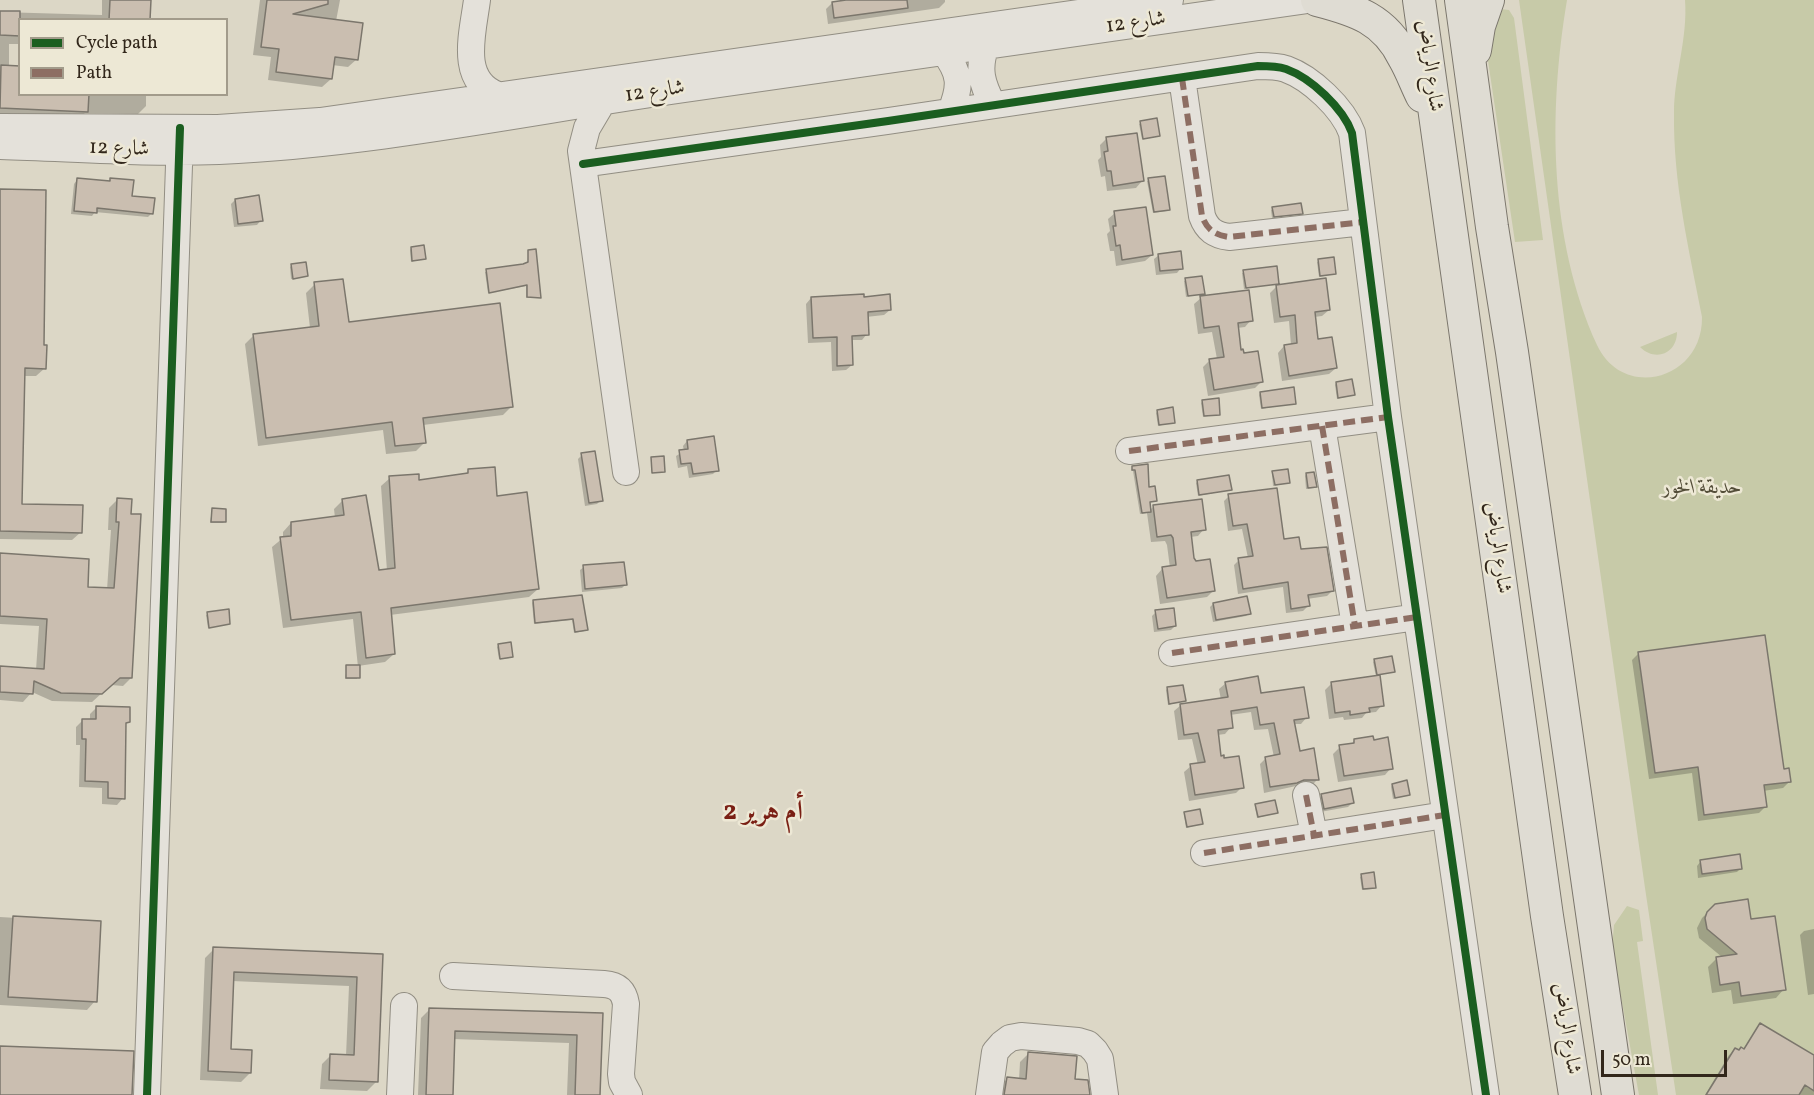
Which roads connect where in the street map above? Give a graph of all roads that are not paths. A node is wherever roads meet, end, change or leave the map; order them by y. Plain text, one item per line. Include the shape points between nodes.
1 (477, 0) edge
2 (1170, 0) edge
3 (1308, 0) edge
4 (1317, 0) edge
5 (1419, 0) edge
6 (1461, 0) edge
7 (1488, 0) edge
8 (986, 46) junction
9 (944, 52) junction
10 (470, 57) junction
11 (1182, 78) junction
12 (1472, 84) junction
13 (498, 95) junction
14 (571, 95) junction
15 (603, 101) junction
16 (445, 104) junction
17 (993, 105) junction
18 (545, 110) junction
19 (951, 111) junction
20 (1436, 123) junction
21 (0, 127) edge
22 (180, 140) junction
23 (0, 146) edge
24 (582, 157) junction
25 (1363, 222) junction
26 (1388, 417) junction
27 (1322, 426) junction
28 (1129, 451) dead end
29 (626, 472) dead end
30 (1417, 617) junction
31 (1355, 626) junction
32 (1172, 653) dead end
33 (1306, 795) dead end
34 (1445, 815) junction
35 (1314, 835) junction
36 (1204, 853) dead end
37 (453, 976) dead end
38 (404, 1005) dead end
39 (147, 1095) edge
40 (400, 1095) edge
41 (629, 1095) edge
42 (988, 1095) edge
43 (1105, 1095) edge
44 (1486, 1095) edge
45 (1575, 1095) edge
46 (1618, 1095) edge

1 - 10 street
2 - 14 street, شارع 12
3 - 8 street, شارع 12
4 - 20 main road via 1362,14 1380,26 1404,57
5 - 20 main road, شارع الرياض
6 - 12 main road, شارع الرياض
7 - 12 main road via 1479,26
8 - 9 street, شارع 12
8 - 17 street via 981,77
9 - 15 street, شارع 12
9 - 19 street via 958,79
10 - 13 street via 480,84
10 - 16 street
11 - 17 street
11 - 25 street via 1258,66 1284,69 1307,80 1349,124
11 - 25 street via 1202,216 1212,232 1229,237
12 - 46 main road, شارع الرياض
13 - 14 street, شارع 12
13 - 16 street, شارع 12
14 - 15 street, شارع 12
14 - 18 street, شارع 12
15 - 24 street via 591,119
16 - 22 street, شارع 12
17 - 19 street
18 - 22 street, شارع 12 via 415,130 218,151
18 - 24 street via 569,131
19 - 24 street via 888,122
20 - 45 main road, شارع الرياض
21 - 22 street, شارع 12
22 - 23 street, شارع 12
22 - 39 street
24 - 29 street
25 - 26 street
26 - 27 street
26 - 30 street
27 - 28 street
27 - 31 street
30 - 31 street
30 - 34 street
31 - 32 street
33 - 35 street
34 - 35 street
34 - 44 street
35 - 36 street
37 - 41 street via 604,984 620,989 626,1004 622,1082
38 - 40 street
42 - 43 street via 995,1052 1011,1038 1021,1036 1088,1044 1100,1059

